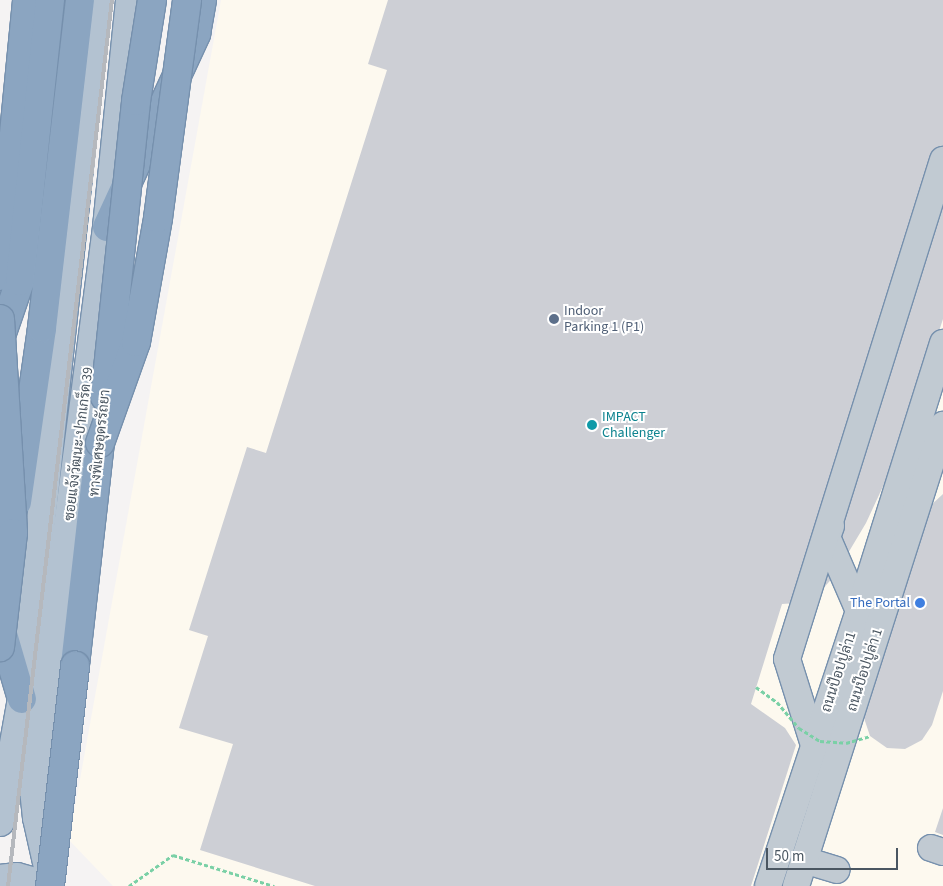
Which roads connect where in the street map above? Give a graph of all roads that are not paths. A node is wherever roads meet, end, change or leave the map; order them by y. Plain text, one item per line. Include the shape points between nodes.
1 (27, 0) edge
2 (50, 0) edge
3 (80, 0) edge
4 (97, 0) edge
5 (130, 0) edge
6 (152, 0) edge
7 (187, 0) edge
8 (202, 0) edge
9 (943, 160) edge
10 (943, 177) edge
11 (107, 227) junction
12 (10, 279) edge
13 (0, 319) edge
14 (0, 339) edge
15 (943, 343) edge
16 (943, 425) edge
17 (100, 443) junction
18 (936, 462) edge
19 (13, 533) junction
20 (859, 611) junction
21 (0, 624) edge
22 (0, 647) edge
23 (22, 699) junction
24 (814, 745) junction
25 (0, 822) edge
26 (804, 860) junction
27 (836, 870) dead end
28 (0, 879) edge
29 (50, 886) edge
30 (768, 886) edge
31 (796, 886) edge

1 - 12 highway
2 - 12 highway
3 - 19 highway, bridge via 42,328
4 - 23 main road, ซอยแจ้งวัฒนะ-ปากเกร็ด 39
5 - 11 main road, ซอยแจ้งวัฒนะ-ปากเกร็ด 39
6 - 17 highway, ทางพิเศษอุดรรัถยา, bridge via 136,100
7 - 17 highway, bridge via 158,218 136,342
8 - 11 highway via 196,34
9 - 24 street via 787,659
10 - 20 street via 938,180 827,537
11 - 29 main road, ซอยแจ้งวัฒนะ-ปากเกร็ด 39 via 34,787 36,818
12 - 14 highway
13 - 19 highway, bridge
15 - 20 street, ถนนป๊อปปูล่า1
16 - 18 street, ถนนป๊อปปูล่า 1
17 - 29 highway, ทางพิเศษอุดรรัถยา, bridge
18 - 26 street, ถนนป๊อปปูล่า 1
19 - 22 highway, bridge
20 - 24 street, ถนนป๊อปปูล่า1
21 - 23 highway
23 - 25 main road, ซอยแจ้งวัฒนะ-ปากเกร็ด 39
24 - 30 street, ถนนป๊อปปูล่า1
26 - 27 street
26 - 31 street, ถนนป๊อปปูล่า 1
28 - 29 main road via 17,877

